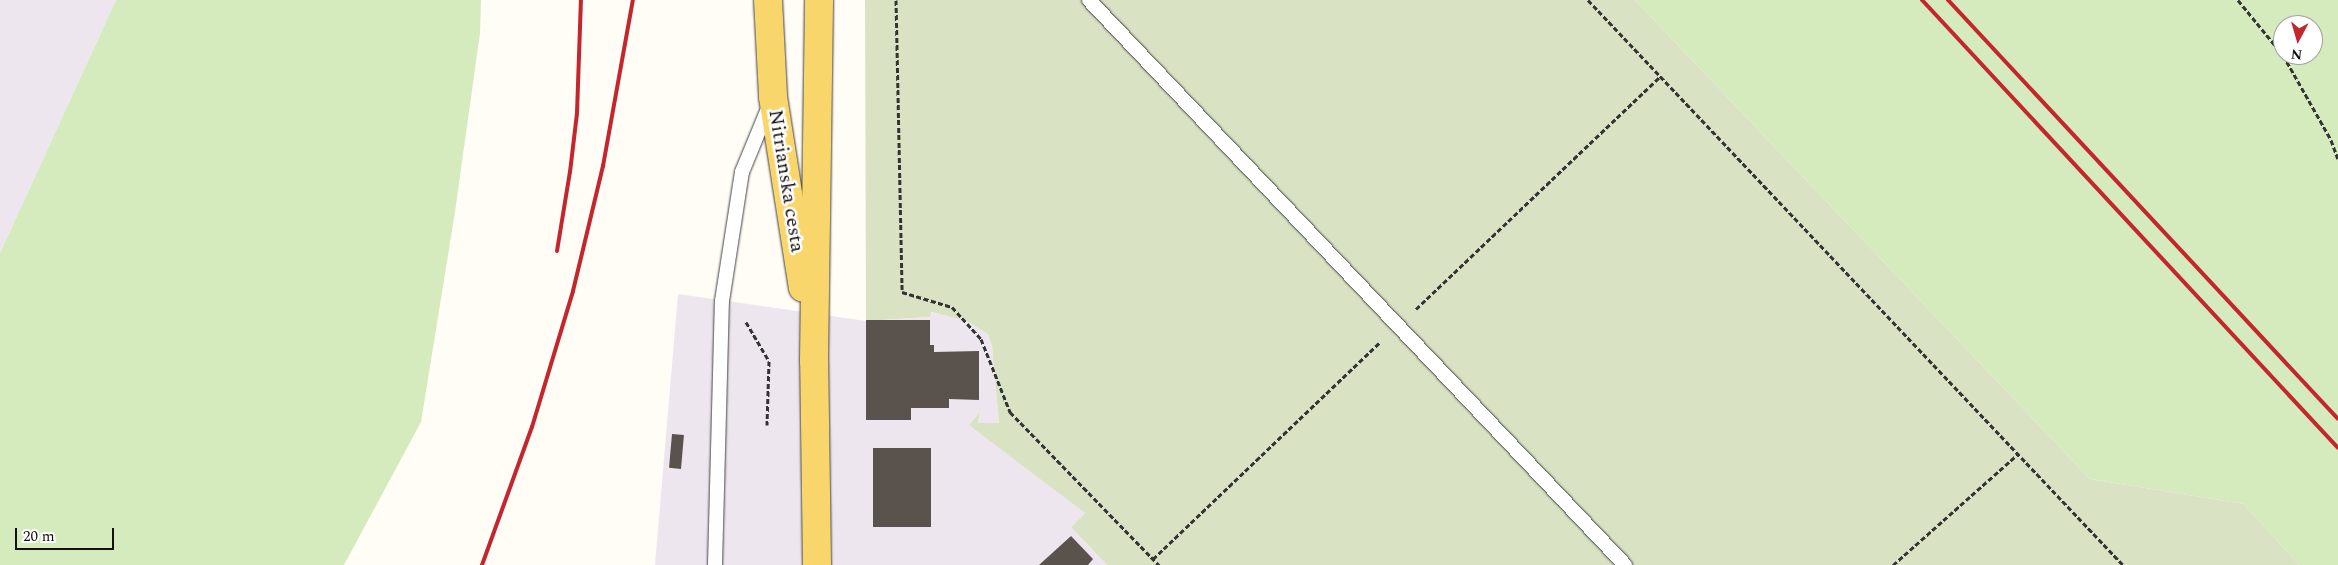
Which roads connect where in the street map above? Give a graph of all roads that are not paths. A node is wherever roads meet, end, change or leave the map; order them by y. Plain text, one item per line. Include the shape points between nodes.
1 (768, 0) edge
2 (819, 0) edge
3 (1089, 0) edge
4 (774, 97) junction
5 (814, 361) junction
6 (715, 565) edge
7 (817, 565) edge
8 (1625, 565) edge

1 - 4 main road, Nitrianska cesta
2 - 5 main road, Nitrianska cesta
3 - 8 lane
4 - 5 main road, Nitrianska cesta
4 - 6 lane via 742,172 722,302
5 - 7 main road, Nitrianska cesta

